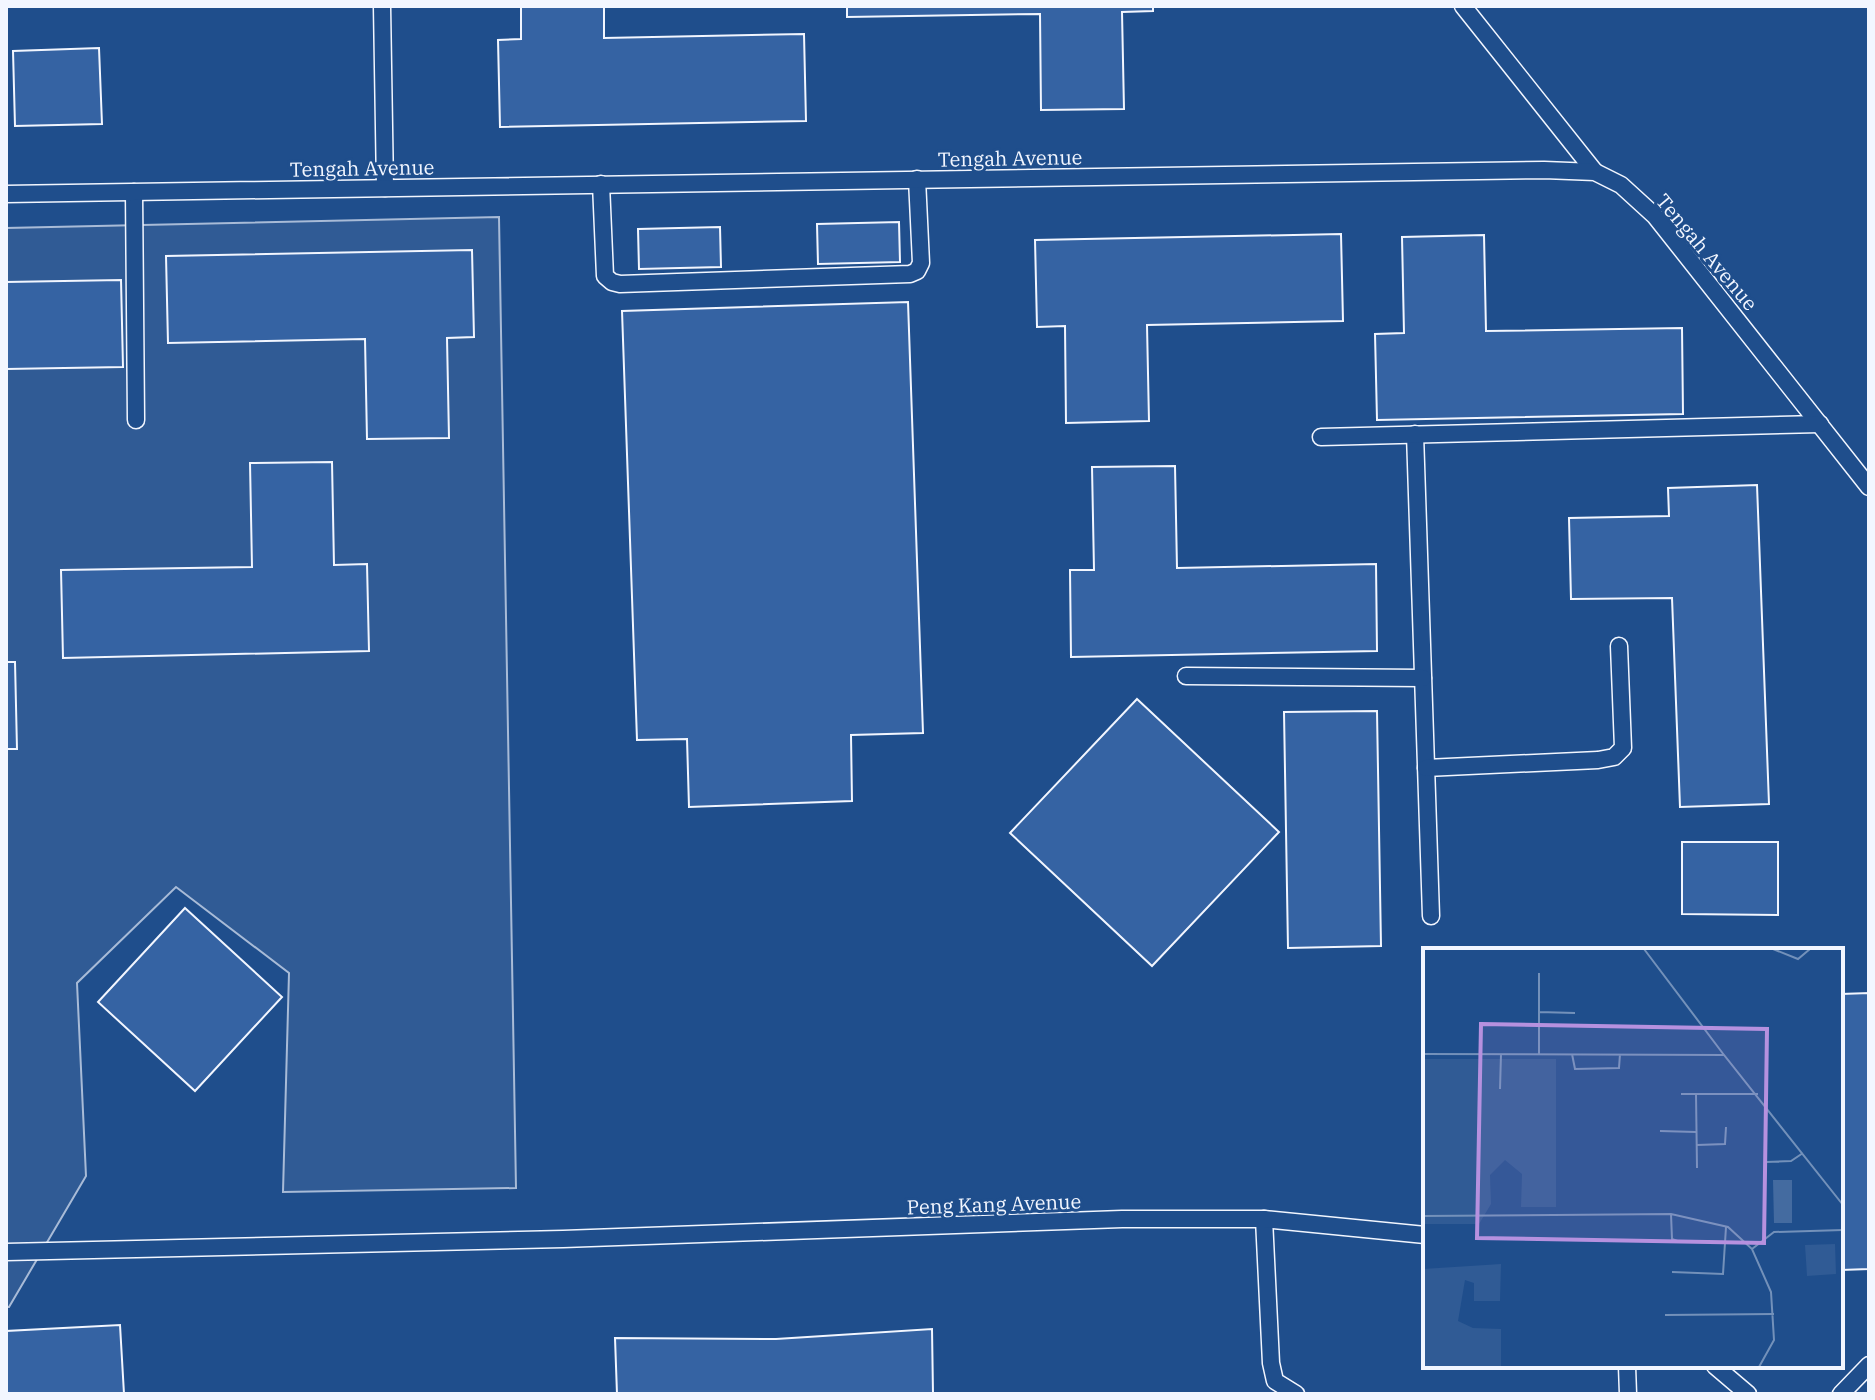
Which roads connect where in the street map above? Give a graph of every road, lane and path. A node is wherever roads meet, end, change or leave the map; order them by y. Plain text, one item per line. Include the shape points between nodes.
1 (382, 6) edge
2 (1463, 6) edge
3 (1595, 172) junction
4 (917, 179) junction
5 (601, 184) junction
6 (385, 188) junction
7 (134, 192) junction
8 (6, 194) edge
9 (136, 420) dead end
10 (1820, 424) junction
11 (1415, 434) junction
12 (1321, 437) dead end
13 (1869, 487) edge
14 (1619, 646) dead end
15 (1186, 676) dead end
16 (1423, 678) junction
17 (1426, 768) junction
18 (1431, 916) dead end
19 (1264, 1219) junction
20 (1423, 1235) edge
21 (6, 1252) edge
22 (1869, 1365) edge
23 (1627, 1368) edge
24 (1717, 1368) edge
25 (1296, 1394) edge
26 (1628, 1394) edge
27 (1748, 1394) edge
28 (1841, 1394) edge

1 - 6 lane
2 - 3 lane
3 - 4 lane, Tengah Avenue
3 - 10 lane, Tengah Avenue via 1621,185 1655,216
4 - 5 lane, Tengah Avenue
4 - 5 lane via 921,263 910,274 620,284 605,276
5 - 6 lane, Tengah Avenue
6 - 7 lane, Tengah Avenue
7 - 8 lane, Tengah Avenue
7 - 9 lane
10 - 11 lane
10 - 13 lane, Tengah Avenue
11 - 12 lane
11 - 16 lane
14 - 17 lane via 1623,748 1614,757
15 - 16 lane
16 - 17 lane
17 - 18 lane
19 - 20 lane, Peng Kang Avenue
19 - 21 lane, Peng Kang Avenue
19 - 25 lane via 1271,1363 1275,1381
22 - 28 lane
23 - 26 lane
24 - 27 lane

